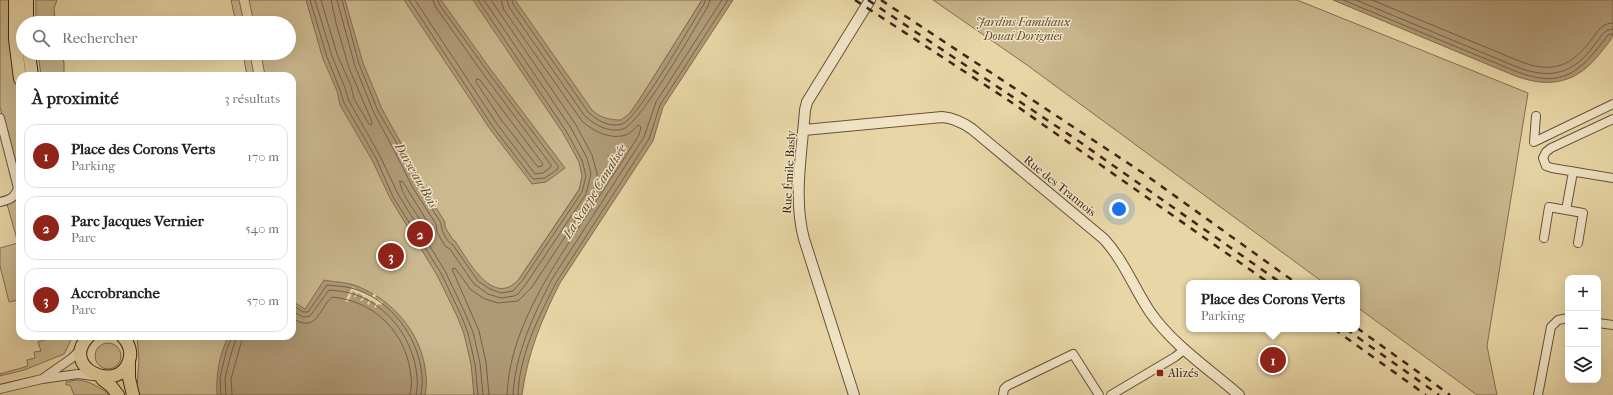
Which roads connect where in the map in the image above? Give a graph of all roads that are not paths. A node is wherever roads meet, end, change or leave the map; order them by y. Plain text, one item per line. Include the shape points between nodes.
1 (15, 0) edge
2 (27, 0) edge
3 (870, 0) edge
4 (27, 16) edge
5 (16, 47) edge
6 (18, 60) edge
7 (30, 60) edge
8 (19, 72) edge
9 (31, 72) edge
10 (1613, 104) edge
11 (1536, 116) dead end
12 (0, 118) edge
13 (1613, 119) edge
14 (804, 130) junction
15 (1572, 172) junction
16 (1613, 178) edge
17 (16, 180) edge
18 (16, 191) edge
19 (0, 202) edge
20 (1566, 210) junction
21 (1544, 238) dead end
22 (1578, 243) dead end
23 (1565, 319) edge
24 (1601, 323) edge
25 (1613, 325) edge
26 (86, 340) edge
27 (125, 340) edge
28 (1184, 348) junction
29 (130, 361) junction
30 (97, 377) junction
31 (42, 379) junction
32 (0, 389) edge
33 (118, 395) edge
34 (133, 395) edge
35 (854, 395) edge
36 (1003, 395) edge
37 (1098, 395) edge
38 (1110, 395) edge
39 (1239, 395) edge
40 (1538, 395) edge

1 - 5 main road
2 - 4 main road
3 - 14 street, Rue Émile Basly via 809,98 805,110
6 - 8 main road
7 - 9 main road
10 - 11 street via 1534,142
12 - 17 street
13 - 15 street via 1551,148 1544,155 1548,167
14 - 28 street, Rue des Trannois via 942,117 962,122 1104,240 1117,255 1150,311
14 - 35 street, Rue Émile Basly via 798,202 800,224
15 - 16 street
15 - 20 street
18 - 19 street via 12,198
20 - 21 street via 1549,208
20 - 22 street via 1583,213
23 - 40 street via 1558,320 1551,327
24 - 25 street
26 - 30 main road via 81,357 82,364 88,372
26 - 31 street via 72,358
27 - 29 main road via 130,348
28 - 38 street via 1175,357
28 - 39 street, Rue des Trannois
29 - 30 main road via 120,375 111,379
29 - 34 main road via 129,378
30 - 31 street via 78,374
30 - 33 main road via 111,386
31 - 32 street
36 - 37 street via 1007,386 1073,354

